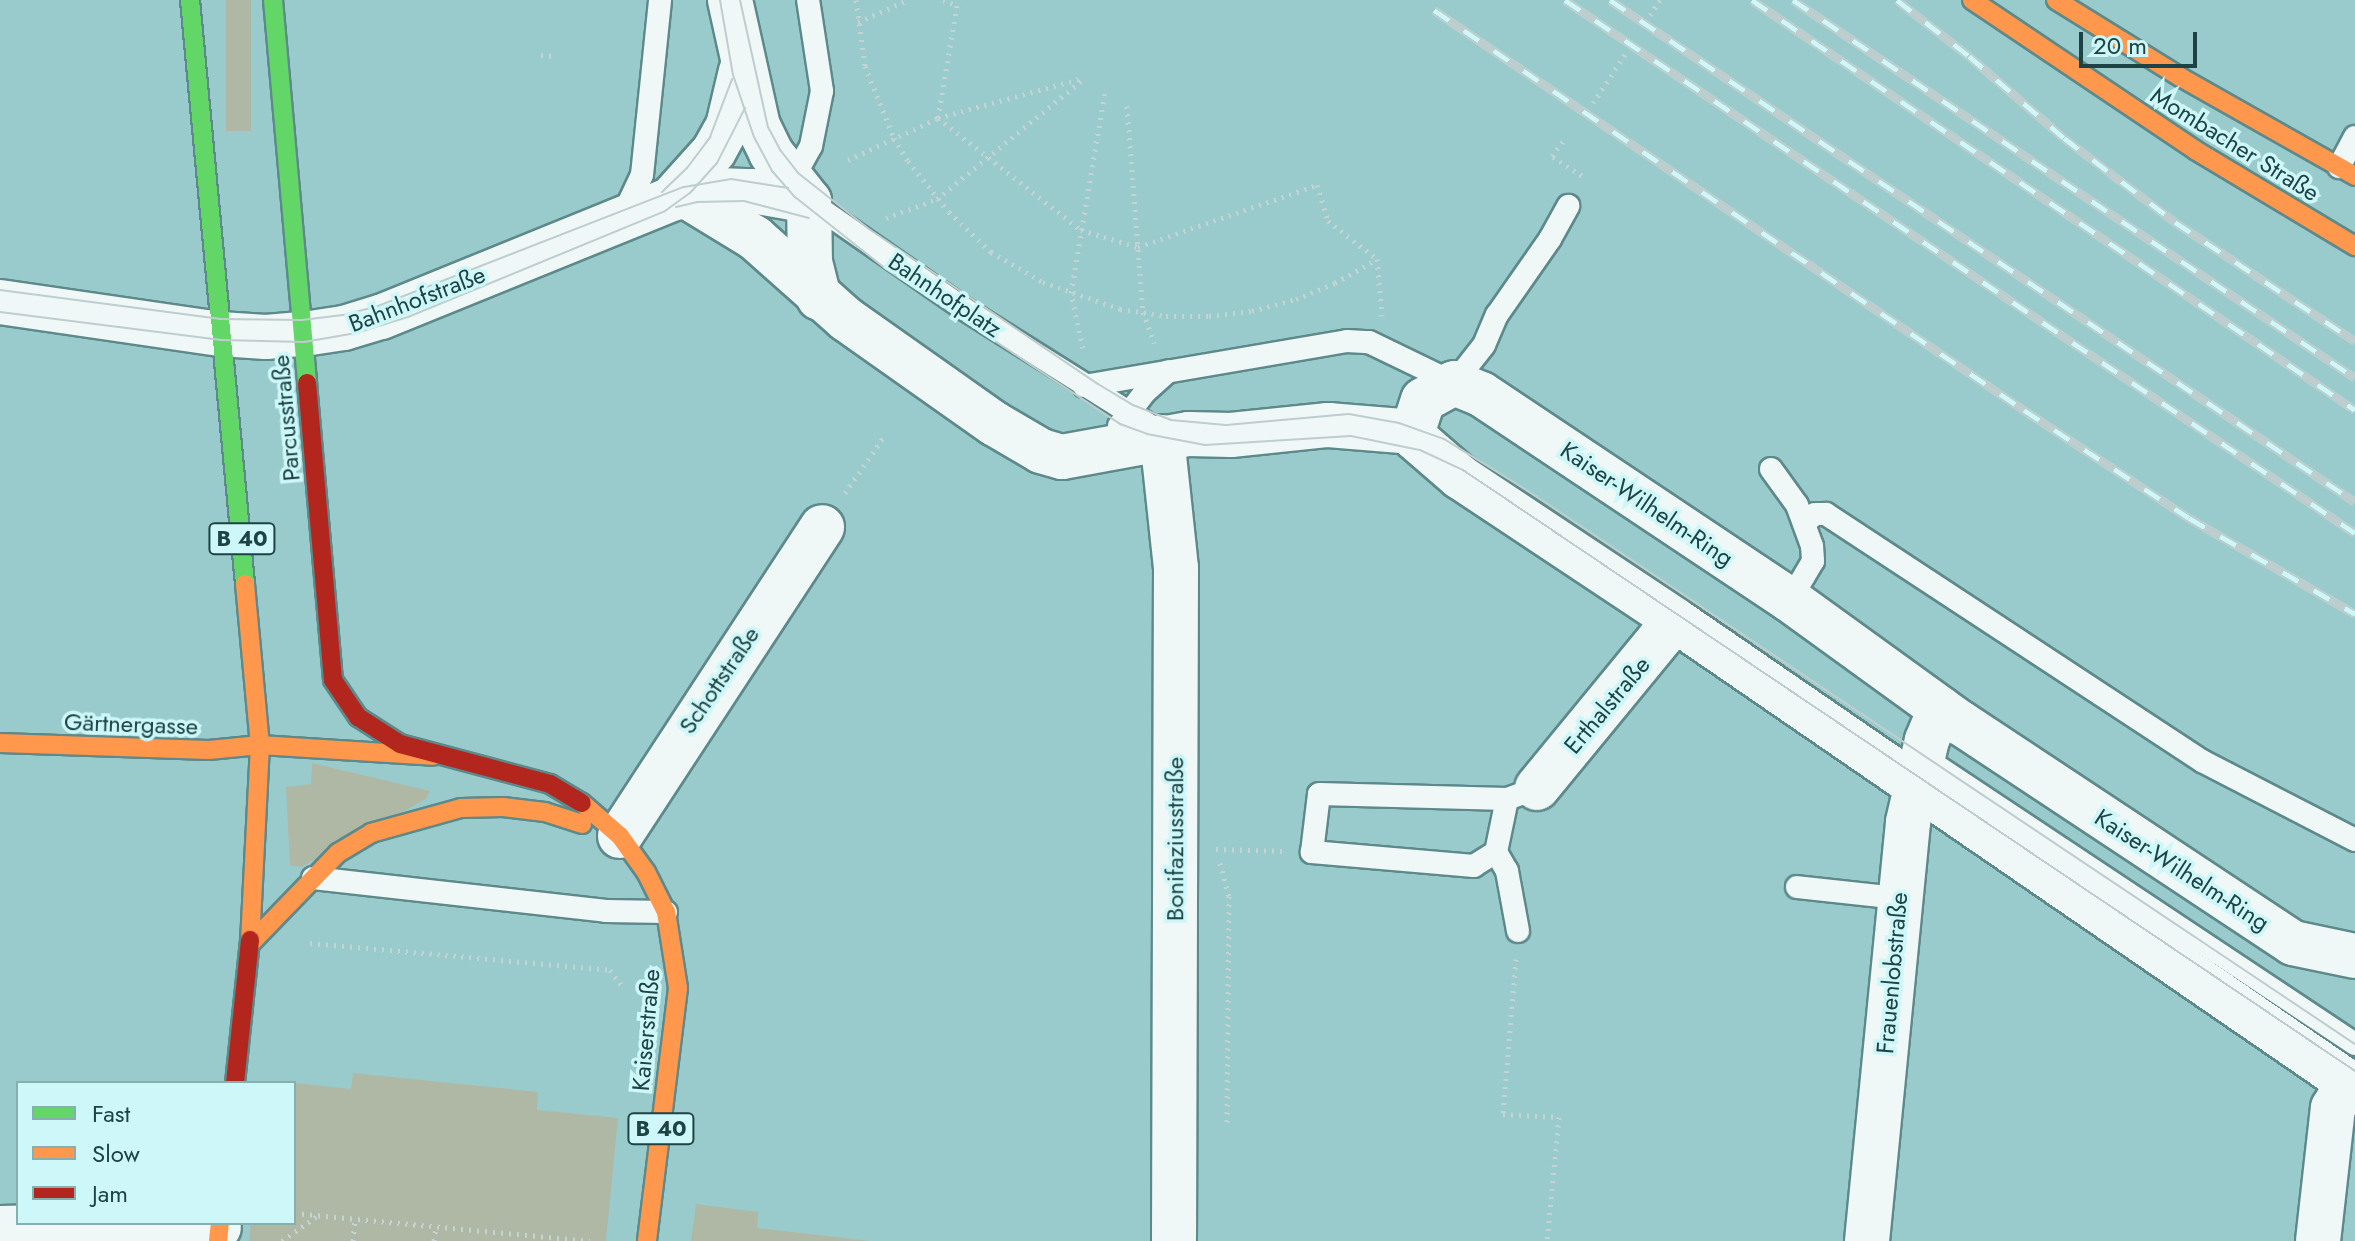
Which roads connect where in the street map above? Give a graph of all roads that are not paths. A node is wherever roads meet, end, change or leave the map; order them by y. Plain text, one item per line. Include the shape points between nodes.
1 (190, 0) edge
2 (273, 0) edge
3 (660, 0) edge
4 (730, 0) edge
5 (808, 0) edge
6 (1972, 0) edge
7 (2056, 0) edge
8 (742, 61) junction
9 (2355, 137) edge
10 (2347, 172) edge
11 (793, 192) junction
12 (679, 197) junction
13 (1568, 206) dead end
14 (602, 226) junction
15 (2355, 246) edge
16 (819, 298) junction
17 (0, 302) edge
18 (220, 334) junction
19 (304, 334) junction
20 (1172, 369) junction
21 (1454, 383) junction
22 (1084, 386) junction
23 (1145, 426) junction
24 (1414, 432) junction
25 (1771, 469) dead end
26 (1804, 523) junction
27 (822, 527) road end
28 (1790, 600) junction
29 (1675, 620) junction
30 (1940, 709) junction
31 (0, 743) edge
32 (260, 745) junction
33 (456, 758) junction
34 (1920, 772) junction
35 (1522, 793) junction
36 (620, 836) junction
37 (2355, 840) edge
38 (1496, 852) junction
39 (312, 878) junction
40 (1797, 887) dead end
41 (1899, 898) junction
42 (666, 912) junction
43 (1518, 931) road end
44 (250, 944) junction
45 (2355, 956) edge
46 (2348, 1080) edge
47 (235, 1081) edge
48 (136, 1225) edge
49 (187, 1225) edge
50 (0, 1228) edge
51 (219, 1231) edge
52 (647, 1241) edge
53 (1174, 1241) edge
54 (1867, 1241) edge
55 (2318, 1241) edge

1 - 18 main road, B 40
2 - 19 main road, Parcusstraße / B 40
3 - 14 lane via 642,175 627,210
4 - 8 street, Bahnhofplatz
5 - 11 lane via 822,91 811,146
6 - 15 main road, Mombacher Straße via 2195,150
7 - 10 main road, Mombacher Straße
8 - 11 street, Bahnhofplatz via 758,126
8 - 12 street, Bahnhofplatz via 728,126
9 - 10 lane
11 - 12 street, Bahnhofplatz via 716,190
11 - 16 street
11 - 22 lane, Bahnhofplatz
12 - 14 street, Bahnhofplatz
12 - 16 street via 755,238
13 - 21 lane via 1497,315 1478,355
14 - 19 street, Bahnhofstraße via 381,317
16 - 23 street via 1022,442 1062,457 1090,453
17 - 18 street, Bahnhofstraße
18 - 19 street, Bahnhofstraße
18 - 32 main road, B 40
19 - 33 main road, Parcusstraße / B 40 via 333,680 354,713 380,733 400,744
20 - 21 lane via 1369,342
20 - 22 lane
20 - 23 lane via 1160,376
21 - 24 street via 1423,400
21 - 28 street, Kaiser-Wilhelm-Ring via 1535,427
22 - 23 lane, Bahnhofplatz
23 - 24 street via 1231,435 1328,425
23 - 53 street, Bonifaziusstraße via 1175,547
24 - 29 street via 1421,445 1453,472
25 - 26 lane
26 - 28 lane via 1813,561
26 - 37 lane via 1815,514 1826,514 2202,761
27 - 36 street, Schottstraße
28 - 30 street, Kaiser-Wilhelm-Ring
29 - 34 street via 1858,747
29 - 35 street, Erthalstraße
30 - 34 street, Frauenlobstraße
30 - 45 street, Kaiser-Wilhelm-Ring via 2293,943
31 - 32 main road, Gärtnergasse via 209,750
32 - 33 main road, Gärtnergasse
32 - 44 main road, B 40
33 - 36 main road, Kaiserstraße / B 40 via 572,794
34 - 41 street, Frauenlobstraße
34 - 46 street
35 - 38 lane
35 - 38 lane via 1319,794 1312,852 1474,866
36 - 39 main road via 545,812 461,808 371,833 338,853
36 - 42 main road, Kaiserstraße / B 40
38 - 43 lane via 1507,871
39 - 42 lane via 606,911
39 - 44 main road
40 - 41 lane
41 - 54 street, Frauenlobstraße
42 - 52 main road, Kaiserstraße / B 40 via 678,988
44 - 47 main road, B 40
46 - 55 street
48 - 50 street
49 - 51 street

